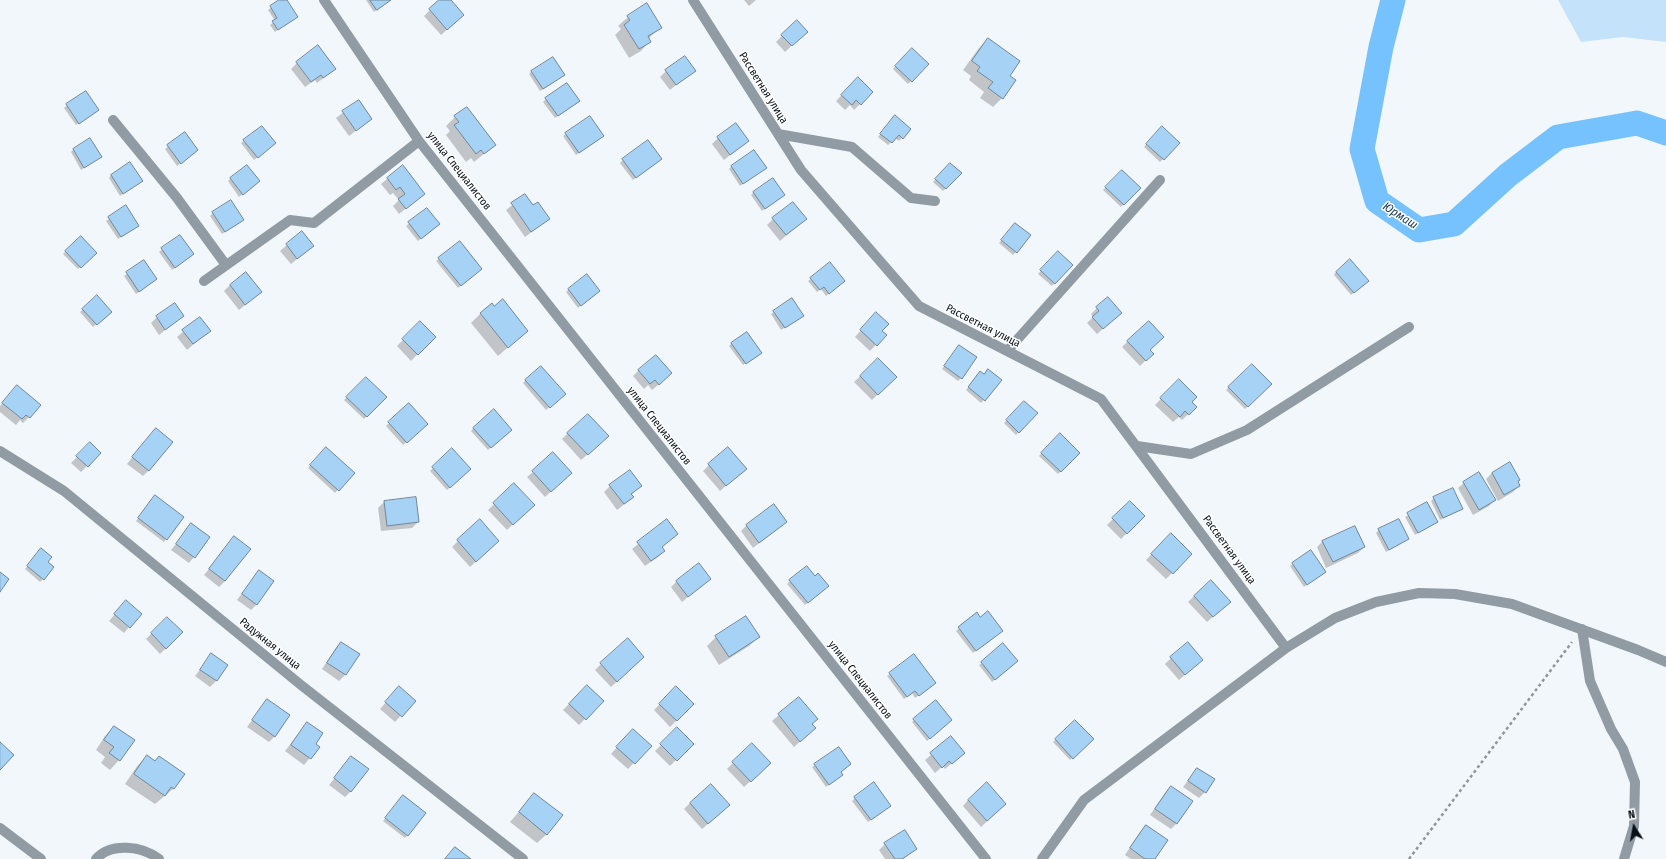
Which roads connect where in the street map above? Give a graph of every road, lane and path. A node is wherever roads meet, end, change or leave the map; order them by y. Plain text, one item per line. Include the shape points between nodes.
1 (324, 0) edge
2 (693, 0) edge
3 (113, 120) dead end
4 (778, 134) junction
5 (420, 141) junction
6 (1160, 180) dead end
7 (935, 201) dead end
8 (226, 265) junction
9 (204, 281) dead end
10 (1409, 327) dead end
11 (1007, 352) junction
12 (1137, 446) junction
13 (0, 451) edge
14 (1582, 629) junction
15 (1286, 648) junction
16 (1666, 662) edge
17 (0, 828) edge
18 (41, 859) edge
19 (96, 859) edge
20 (159, 859) edge
21 (523, 859) edge
22 (986, 859) edge
23 (1042, 859) edge
24 (1409, 859) edge
25 (1624, 859) edge

1 - 5 street, улица Специалистов
2 - 4 street, Рассветная улица
3 - 8 street via 177,198
4 - 7 street via 852,147 911,198
4 - 11 street, Рассветная улица via 800,170 918,306
5 - 8 street via 314,223 290,220
5 - 22 street, улица Специалистов
6 - 11 street
8 - 9 street
10 - 12 street via 1240,433 1191,454
11 - 12 street, Рассветная улица via 1101,399
12 - 15 street, Рассветная улица
13 - 21 street, Радужная улица via 64,491 301,685
14 - 15 street via 1512,604 1455,594 1419,593 1376,602 1335,618
14 - 16 street
14 - 24 path
14 - 25 street via 1590,681 1611,729 1623,749 1635,782 1634,826
15 - 23 street via 1084,800
17 - 18 street
19 - 20 street via 100,854 119,848 138,848

